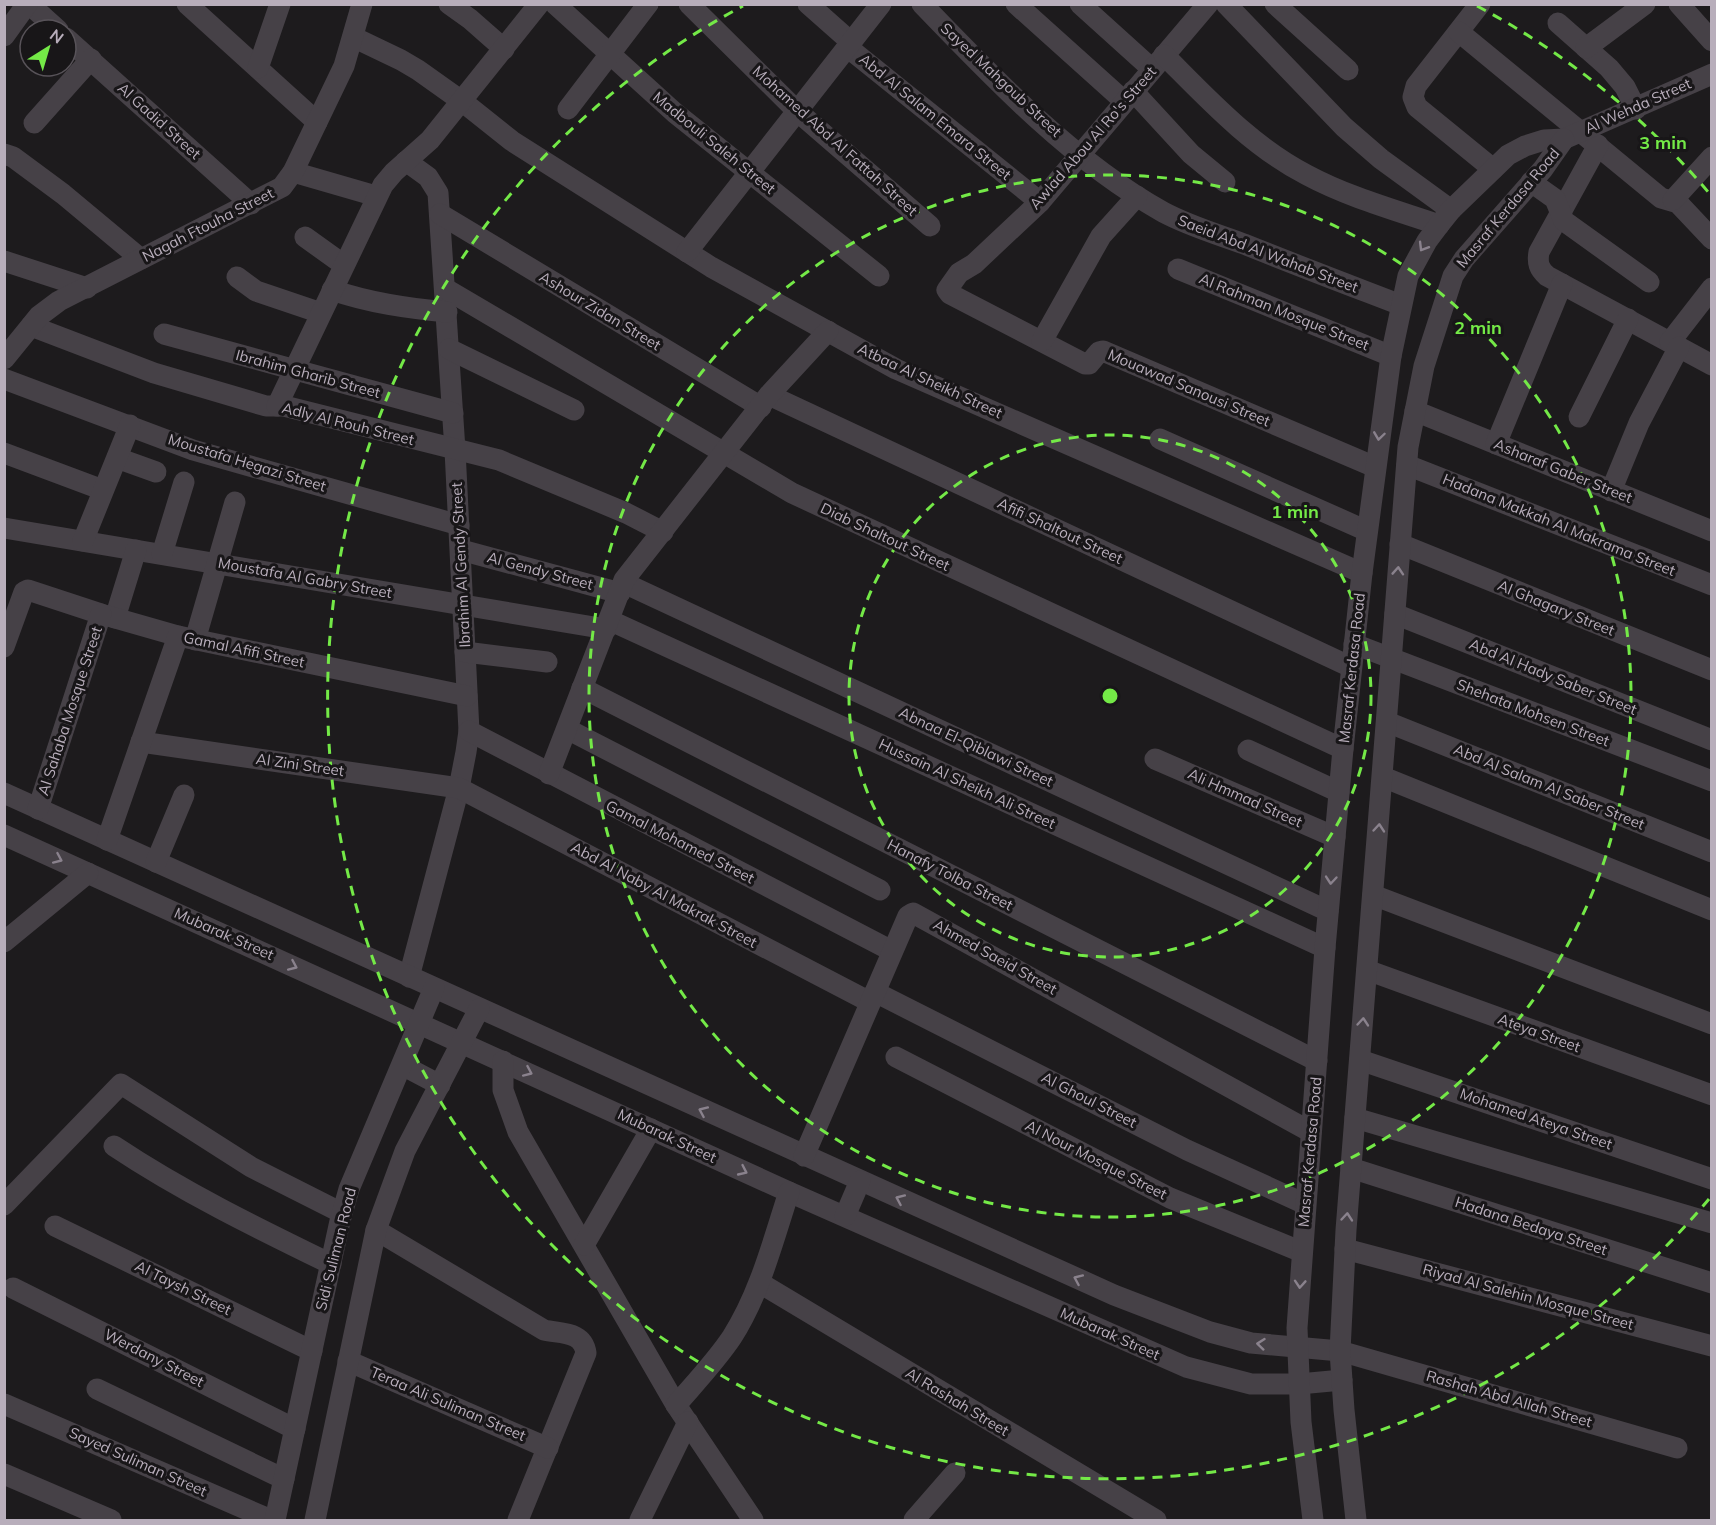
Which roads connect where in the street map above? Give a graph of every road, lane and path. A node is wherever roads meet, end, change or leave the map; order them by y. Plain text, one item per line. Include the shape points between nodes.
1 (28, 4) edge
2 (187, 4) edge
3 (280, 4) edge
4 (362, 4) edge
5 (449, 4) edge
6 (539, 4) edge
7 (555, 4) edge
8 (648, 4) edge
9 (689, 4) edge
10 (808, 4) edge
11 (880, 4) edge
12 (922, 4) edge
13 (1016, 4) edge
14 (1080, 4) edge
15 (1208, 4) edge
16 (1226, 4) edge
17 (1275, 4) edge
18 (1480, 4) edge
19 (1645, 4) edge
20 (1679, 4) edge
21 (476, 12) edge
22 (44, 18) edge
23 (1558, 23) dead end
24 (1459, 32) junction
25 (4, 36) edge
26 (353, 37) junction
27 (1712, 41) edge
28 (851, 42) junction
29 (78, 48) edge
30 (1586, 48) junction
31 (504, 49) junction
32 (610, 54) junction
33 (91, 59) junction
34 (1158, 62) junction
35 (258, 68) junction
36 (1348, 70) dead end
37 (1712, 74) edge
38 (1129, 96) junction
39 (463, 102) junction
40 (568, 109) dead end
41 (1636, 109) junction
42 (797, 111) junction
43 (317, 122) junction
44 (34, 123) dead end
45 (1572, 135) junction
46 (1598, 145) junction
47 (4, 154) edge
48 (1080, 154) junction
49 (1712, 157) edge
50 (406, 161) junction
51 (1493, 168) junction
52 (293, 172) junction
53 (749, 172) junction
54 (1225, 182) dead end
55 (1531, 182) junction
56 (376, 196) junction
57 (1137, 196) junction
58 (1673, 200) junction
59 (1040, 202) junction
60 (251, 204) junction
61 (1561, 211) junction
62 (440, 214) junction
63 (1445, 218) junction
64 (930, 226) dead end
65 (306, 237) dead end
66 (1712, 239) edge
67 (687, 252) junction
68 (141, 259) junction
69 (4, 261) edge
70 (344, 265) junction
71 (1178, 269) dead end
72 (879, 276) dead end
73 (237, 277) dead end
74 (1649, 282) dead end
75 (1562, 284) junction
76 (87, 288) junction
77 (1712, 288) edge
78 (446, 289) junction
79 (947, 290) joint
80 (332, 291) junction
81 (1401, 305) junction
82 (447, 312) junction
83 (321, 313) junction
84 (1628, 319) junction
85 (30, 326) junction
86 (828, 331) junction
87 (164, 334) dead end
88 (1042, 341) junction
89 (1675, 345) junction
90 (449, 349) junction
91 (1390, 356) junction
92 (4, 359) edge
93 (1712, 364) edge
94 (294, 370) junction
95 (4, 379) edge
96 (765, 401) junction
97 (277, 406) junction
98 (574, 410) dead end
99 (1415, 411) junction
100 (453, 413) junction
101 (1579, 417) dead end
102 (130, 425) junction
103 (1160, 439) dead end
104 (1496, 444) junction
105 (455, 450) junction
106 (4, 453) edge
107 (724, 453) junction
108 (117, 458) junction
109 (1407, 465) junction
110 (1375, 467) junction
111 (156, 472) dead end
112 (184, 482) dead end
113 (103, 490) junction
114 (1611, 491) junction
115 (235, 502) dead end
116 (459, 525) junction
117 (4, 528) edge
118 (1367, 531) junction
119 (1712, 531) edge
120 (663, 532) junction
121 (83, 541) junction
122 (1400, 544) junction
123 (136, 550) junction
124 (461, 550) junction
125 (162, 554) junction
126 (217, 563) junction
127 (1362, 573) junction
128 (1712, 585) edge
129 (622, 588) junction
130 (463, 605) junction
131 (1395, 614) junction
132 (108, 616) junction
133 (608, 625) junction
134 (186, 638) junction
135 (1354, 645) junction
136 (4, 647) edge
137 (465, 652) junction
138 (1392, 659) junction
139 (547, 662) dead end
140 (1351, 667) junction
141 (1712, 670) edge
142 (582, 688) junction
143 (467, 696) junction
144 (1387, 722) junction
145 (567, 729) junction
146 (469, 731) junction
147 (1712, 740) edge
148 (141, 742) junction
149 (1343, 749) junction
150 (1248, 750) dead end
151 (1155, 759) dead end
152 (549, 774) junction
153 (1383, 777) junction
154 (1712, 781) edge
155 (459, 788) junction
156 (1339, 792) junction
157 (4, 793) edge
158 (184, 795) dead end
159 (38, 809) junction
160 (4, 835) edge
161 (1335, 837) junction
162 (107, 840) junction
163 (1712, 852) edge
164 (156, 862) junction
165 (88, 873) junction
166 (880, 890) dead end
167 (1373, 895) junction
168 (1712, 910) edge
169 (1328, 911) junction
170 (4, 942) edge
171 (1325, 948) junction
172 (892, 951) junction
173 (1367, 970) junction
174 (410, 977) junction
175 (434, 988) junction
176 (872, 997) junction
177 (479, 1009) junction
178 (420, 1023) junction
179 (1712, 1024) edge
180 (462, 1042) junction
181 (896, 1057) dead end
182 (1360, 1059) junction
183 (502, 1061) junction
184 (1317, 1061) junction
185 (402, 1065) junction
186 (440, 1084) junction
187 (1712, 1095) edge
188 (1355, 1118) junction
189 (651, 1129) junction
190 (1311, 1132) junction
191 (114, 1146) dead end
192 (804, 1156) junction
193 (1351, 1168) junction
194 (1712, 1179) edge
195 (860, 1181) junction
196 (789, 1192) junction
197 (1305, 1204) junction
198 (4, 1205) edge
199 (342, 1213) junction
200 (845, 1216) junction
201 (1712, 1223) edge
202 (55, 1226) dead end
203 (376, 1230) junction
204 (584, 1245) junction
205 (1345, 1249) junction
206 (1302, 1252) junction
207 (331, 1264) junction
208 (759, 1283) junction
209 (1712, 1283) edge
210 (13, 1288) dead end
211 (1712, 1346) edge
212 (1297, 1348) junction
213 (312, 1351) junction
214 (1340, 1351) junction
215 (348, 1361) junction
216 (1342, 1380) junction
217 (1299, 1384) junction
218 (97, 1389) dead end
219 (4, 1404) edge
220 (682, 1414) junction
221 (295, 1429) junction
222 (548, 1448) junction
223 (1677, 1448) dead end
224 (955, 1473) dead end
225 (4, 1474) edge
226 (284, 1479) junction
227 (111, 1521) edge
228 (273, 1521) edge
229 (315, 1521) edge
230 (518, 1521) edge
231 (640, 1521) edge
232 (753, 1521) edge
233 (914, 1521) edge
234 (1156, 1521) edge
235 (1313, 1521) edge
236 (1356, 1521) edge

1 - 22 street
1 - 25 street
2 - 35 street
3 - 35 street
4 - 26 street, Nagah Ftouha Street
5 - 21 street
6 - 31 street
7 - 32 street, Madbouli Saleh Street
8 - 32 street
9 - 42 street, Mohamed Abd Al Fattah Street
10 - 28 street, Abd Al Salam Emara Street
11 - 28 street
12 - 48 street, Sayed Mahgoub Street via 976,60
13 - 38 street
14 - 34 street
15 - 34 street, Awlad Abou Al Ro's Street
16 - 63 street via 1344,128
17 - 36 street
18 - 24 street
19 - 30 street
20 - 27 street
21 - 31 street
23 - 30 street
24 - 45 street
24 - 51 street via 1416,86 1414,102
26 - 39 street, Atbaa Al Sheikh Street via 401,60
26 - 43 street, Nagah Ftouha Street via 344,66
28 - 42 street
28 - 59 street, Abd Al Salam Emara Street via 856,54
29 - 33 street, Al Gadid Street
30 - 41 street via 1625,87
31 - 39 street
32 - 40 street
32 - 53 street, Madbouli Saleh Street
33 - 44 street
33 - 60 street, Al Gadid Street
34 - 38 street, Awlad Abou Al Ro's Street
34 - 63 street via 1250,138 1306,175 1336,189
35 - 43 street
37 - 41 street, Al Wehda Street
38 - 48 street, Awlad Abou Al Ro's Street
38 - 54 street
39 - 50 street via 430,141
39 - 67 street, Atbaa Al Sheikh Street via 512,141
41 - 45 street, Al Wehda Street
42 - 53 street
42 - 64 street, Mohamed Abd Al Fattah Street
43 - 52 street, Nagah Ftouha Street
45 - 46 street
45 - 51 street, Masraf Kerdasa Road via 1525,146
45 - 55 street, Masraf Kerdasa Road
46 - 58 street via 1661,198
46 - 61 street
47 - 68 street via 63,194
48 - 57 street, Saeid Abd Al Wahab Street
48 - 59 street, Awlad Abou Al Ro's Street
49 - 58 street
50 - 56 street
50 - 62 street, Ibrahim Al Gendy Street via 432,180
51 - 63 street, Masraf Kerdasa Road
52 - 56 street
52 - 60 street, Nagah Ftouha Street via 276,191
53 - 67 street
53 - 72 street, Madbouli Saleh Street
55 - 61 street via 1555,200
55 - 99 street, Masraf Kerdasa Road via 1453,276 1424,366
56 - 70 street
57 - 81 street, Saeid Abd Al Wahab Street via 1186,223
57 - 88 street via 1101,236
58 - 66 street
59 - 79 street, Awlad Abou Al Ro's Street via 974,264 959,273
60 - 68 street, Nagah Ftouha Street
61 - 74 street via 1564,221
61 - 75 street via 1537,261 1540,270
62 - 78 street, Ibrahim Al Gendy Street
62 - 96 street, Ashour Zidan Street
63 -> 81 street, Masraf Kerdasa Road via 1408,276
65 - 70 street
67 - 86 street, Atbaa Al Sheikh Street
68 - 76 street, Nagah Ftouha Street
69 - 76 street
70 - 80 street
71 - 91 street, Al Rahman Mosque Street
73 - 83 street via 256,291
75 - 84 street
75 - 104 street
76 - 85 street, Nagah Ftouha Street via 50,308
77 - 89 street
78 - 82 street, Ibrahim Al Gendy Street
78 - 107 street, Diab Shaltout Street
79 - 88 street, Mouawad Sanousi Street
80 - 82 street via 362,300
80 - 83 street
81 - 91 street, Masraf Kerdasa Road
82 - 90 street, Ibrahim Al Gendy Street
83 - 94 street
84 - 89 street
84 - 101 street
85 - 92 street, Nagah Ftouha Street
85 - 97 street, Adly Al Rouh Street via 154,373
86 - 96 street
86 - 127 street, Atbaa Al Sheikh Street via 896,369
87 - 94 street, Ibrahim Gharib Street
88 - 110 street, Mouawad Sanousi Street via 1087,364 1102,351
89 - 93 street
89 - 114 street
90 - 98 street
90 - 100 street, Ibrahim Al Gendy Street
91 -> 110 street, Masraf Kerdasa Road
94 - 97 street
94 - 100 street, Ibrahim Gharib Street
95 - 102 street, Moustafa Hegazi Street
96 - 107 street
96 - 140 street, Afifi Shaltout Street
97 - 105 street, Adly Al Rouh Street
99 - 104 street, Asharaf Gaber Street
99 - 109 street, Masraf Kerdasa Road
100 - 105 street, Ibrahim Al Gendy Street
102 - 108 street
102 - 116 street, Moustafa Hegazi Street via 193,450
103 - 118 street
104 - 114 street, Asharaf Gaber Street
105 - 116 street, Ibrahim Al Gendy Street
105 - 120 street, Adly Al Rouh Street via 499,460
106 - 113 street
107 - 120 street
107 - 149 street, Diab Shaltout Street via 792,493
108 - 111 street
108 - 113 street
109 - 122 street, Masraf Kerdasa Road
109 - 128 street, Hadana Makkah Al Makrama Street
110 - 118 street, Masraf Kerdasa Road
112 - 125 street
113 - 121 street
114 - 119 street, Asharaf Gaber Street
115 - 126 street
116 - 124 street, Ibrahim Al Gendy Street
117 - 121 street, Moustafa Al Gabry Street
118 - 127 street, Masraf Kerdasa Road
120 - 129 street
121 - 123 street, Moustafa Al Gabry Street
131 -> 122 street, Masraf Kerdasa Road
122 - 141 street, Al Ghagary Street
123 - 125 street, Moustafa Al Gabry Street
123 - 132 street, Al Sahaba Mosque Street
124 - 129 street, Al Gendy Street
124 - 130 street, Ibrahim Al Gendy Street
125 - 126 street, Moustafa Al Gabry Street
126 - 130 street, Moustafa Al Gabry Street
126 - 134 street
127 - 135 street, Masraf Kerdasa Road
129 - 133 street
129 - 169 street, Abnaa El-Qiblawi Street
130 - 133 street, Moustafa Al Gabry Street
130 - 137 street, Ibrahim Al Gendy Street
131 - 138 street, Masraf Kerdasa Road
131 - 147 street, Abd Al Hady Saber Street
132 - 134 street, Gamal Afifi Street
132 - 136 street, Gamal Afifi Street via 26,590
132 - 159 street, Al Sahaba Mosque Street
133 - 142 street
133 - 171 street, Hussain Al Sheikh Ali Street
134 - 143 street, Gamal Afifi Street
134 - 148 street
135 - 138 street, Shehata Mohsen Street
135 - 140 street, Masraf Kerdasa Road
137 - 139 street
137 - 143 street, Ibrahim Al Gendy Street
138 - 144 street, Masraf Kerdasa Road
138 - 154 street, Shehata Mohsen Street
140 - 149 street, Masraf Kerdasa Road
142 - 145 street
142 - 184 street, Hanafy Tolba Street
143 - 146 street, Ibrahim Al Gendy Street
144 - 153 street, Masraf Kerdasa Road
144 - 163 street, Abd Al Salam Al Saber Street
145 - 152 street
145 - 166 street
146 - 152 street, Gamal Mohamed Street
146 - 155 street, Ibrahim Al Gendy Street
148 - 155 street, Al Zini Street
148 - 162 street
149 - 156 street, Masraf Kerdasa Road
150 - 156 street
151 - 161 street, Ali Hmmad Street
152 - 172 street, Gamal Mohamed Street
167 -> 153 street, Masraf Kerdasa Road
153 - 168 street
155 - 174 street, Ibrahim Al Gendy Street
155 - 176 street, Abd Al Naby Al Makrak Street
156 - 161 street, Masraf Kerdasa Road
157 - 159 street
158 - 164 street
159 - 162 street
160 -> 165 street, Mubarak Street
161 -> 169 street, Masraf Kerdasa Road
162 - 164 street
164 - 174 street
165 - 170 street
165 -> 178 street, Mubarak Street
167 - 173 street, Masraf Kerdasa Road
167 - 179 street
169 - 171 street, Masraf Kerdasa Road
171 - 184 street, Masraf Kerdasa Road
172 - 176 street, Ahmed Saeid Street
172 - 190 street, Ahmed Saeid Street via 908,916 916,913
182 -> 173 street, Masraf Kerdasa Road
173 - 187 street, Ateya Street
174 - 175 street
175 - 177 street
175 - 178 street, Sidi Suliman Road
176 - 192 street, Ahmed Saeid Street
176 - 197 street, Al Ghoul Street
177 - 180 street
192 -> 177 street
178 - 180 street, Mubarak Street
178 - 185 street, Sidi Suliman Road
180 - 183 street, Mubarak Street
180 - 186 street
181 - 206 street, Al Nour Mosque Street via 1170,1198
182 - 188 street, Masraf Kerdasa Road
182 - 194 street, Mohamed Ateya Street
183 -> 189 street, Mubarak Street
183 - 204 street via 503,1090 518,1132
184 - 190 street, Masraf Kerdasa Road
185 - 186 street
185 - 199 street, Sidi Suliman Road
186 - 203 street via 405,1151
188 - 193 street, Masraf Kerdasa Road
188 - 201 street
189 -> 196 street, Mubarak Street
189 - 204 street
190 - 197 street, Masraf Kerdasa Road
191 - 207 street via 222,1211
192 - 195 street
205 -> 193 street, Masraf Kerdasa Road
193 - 209 street, Hadana Bedaya Street
195 - 200 street
212 -> 195 street via 1251,1343 1210,1332 1114,1295
196 - 200 street, Mubarak Street
196 - 208 street
197 - 206 street, Masraf Kerdasa Road
198 - 199 street via 121,1084 251,1167
199 - 207 street, Sidi Suliman Road
200 - 217 street, Mubarak Street via 1186,1367 1251,1384
202 - 213 street, Al Taysh Street
203 - 215 street
203 - 222 street via 544,1330 573,1335 582,1342 586,1353
204 - 220 street
205 - 211 street, Riyad Al Salehin Mosque Street
205 - 214 street, Masraf Kerdasa Road
206 -> 212 street, Masraf Kerdasa Road
207 - 213 street, Sidi Suliman Road
208 - 220 street via 731,1337
208 - 234 street, Al Rashah Street
210 - 221 street, Werdany Street
212 - 214 street
212 - 217 street, Masraf Kerdasa Road
213 - 221 street, Sidi Suliman Road
214 - 216 street, Masraf Kerdasa Road
214 - 223 street, Rashah Abd Allah Street
215 - 222 street, Teraa Ali Suliman Street
215 - 229 street
216 - 217 street, Mubarak Street
216 - 236 street, Masraf Kerdasa Road
217 - 235 street, Masraf Kerdasa Road
218 - 226 street
219 - 228 street, Sayed Suliman Street
220 - 231 street
220 - 232 street
221 - 226 street, Sidi Suliman Road
222 - 230 street
224 - 233 street
225 - 227 street
226 - 228 street, Sidi Suliman Road

